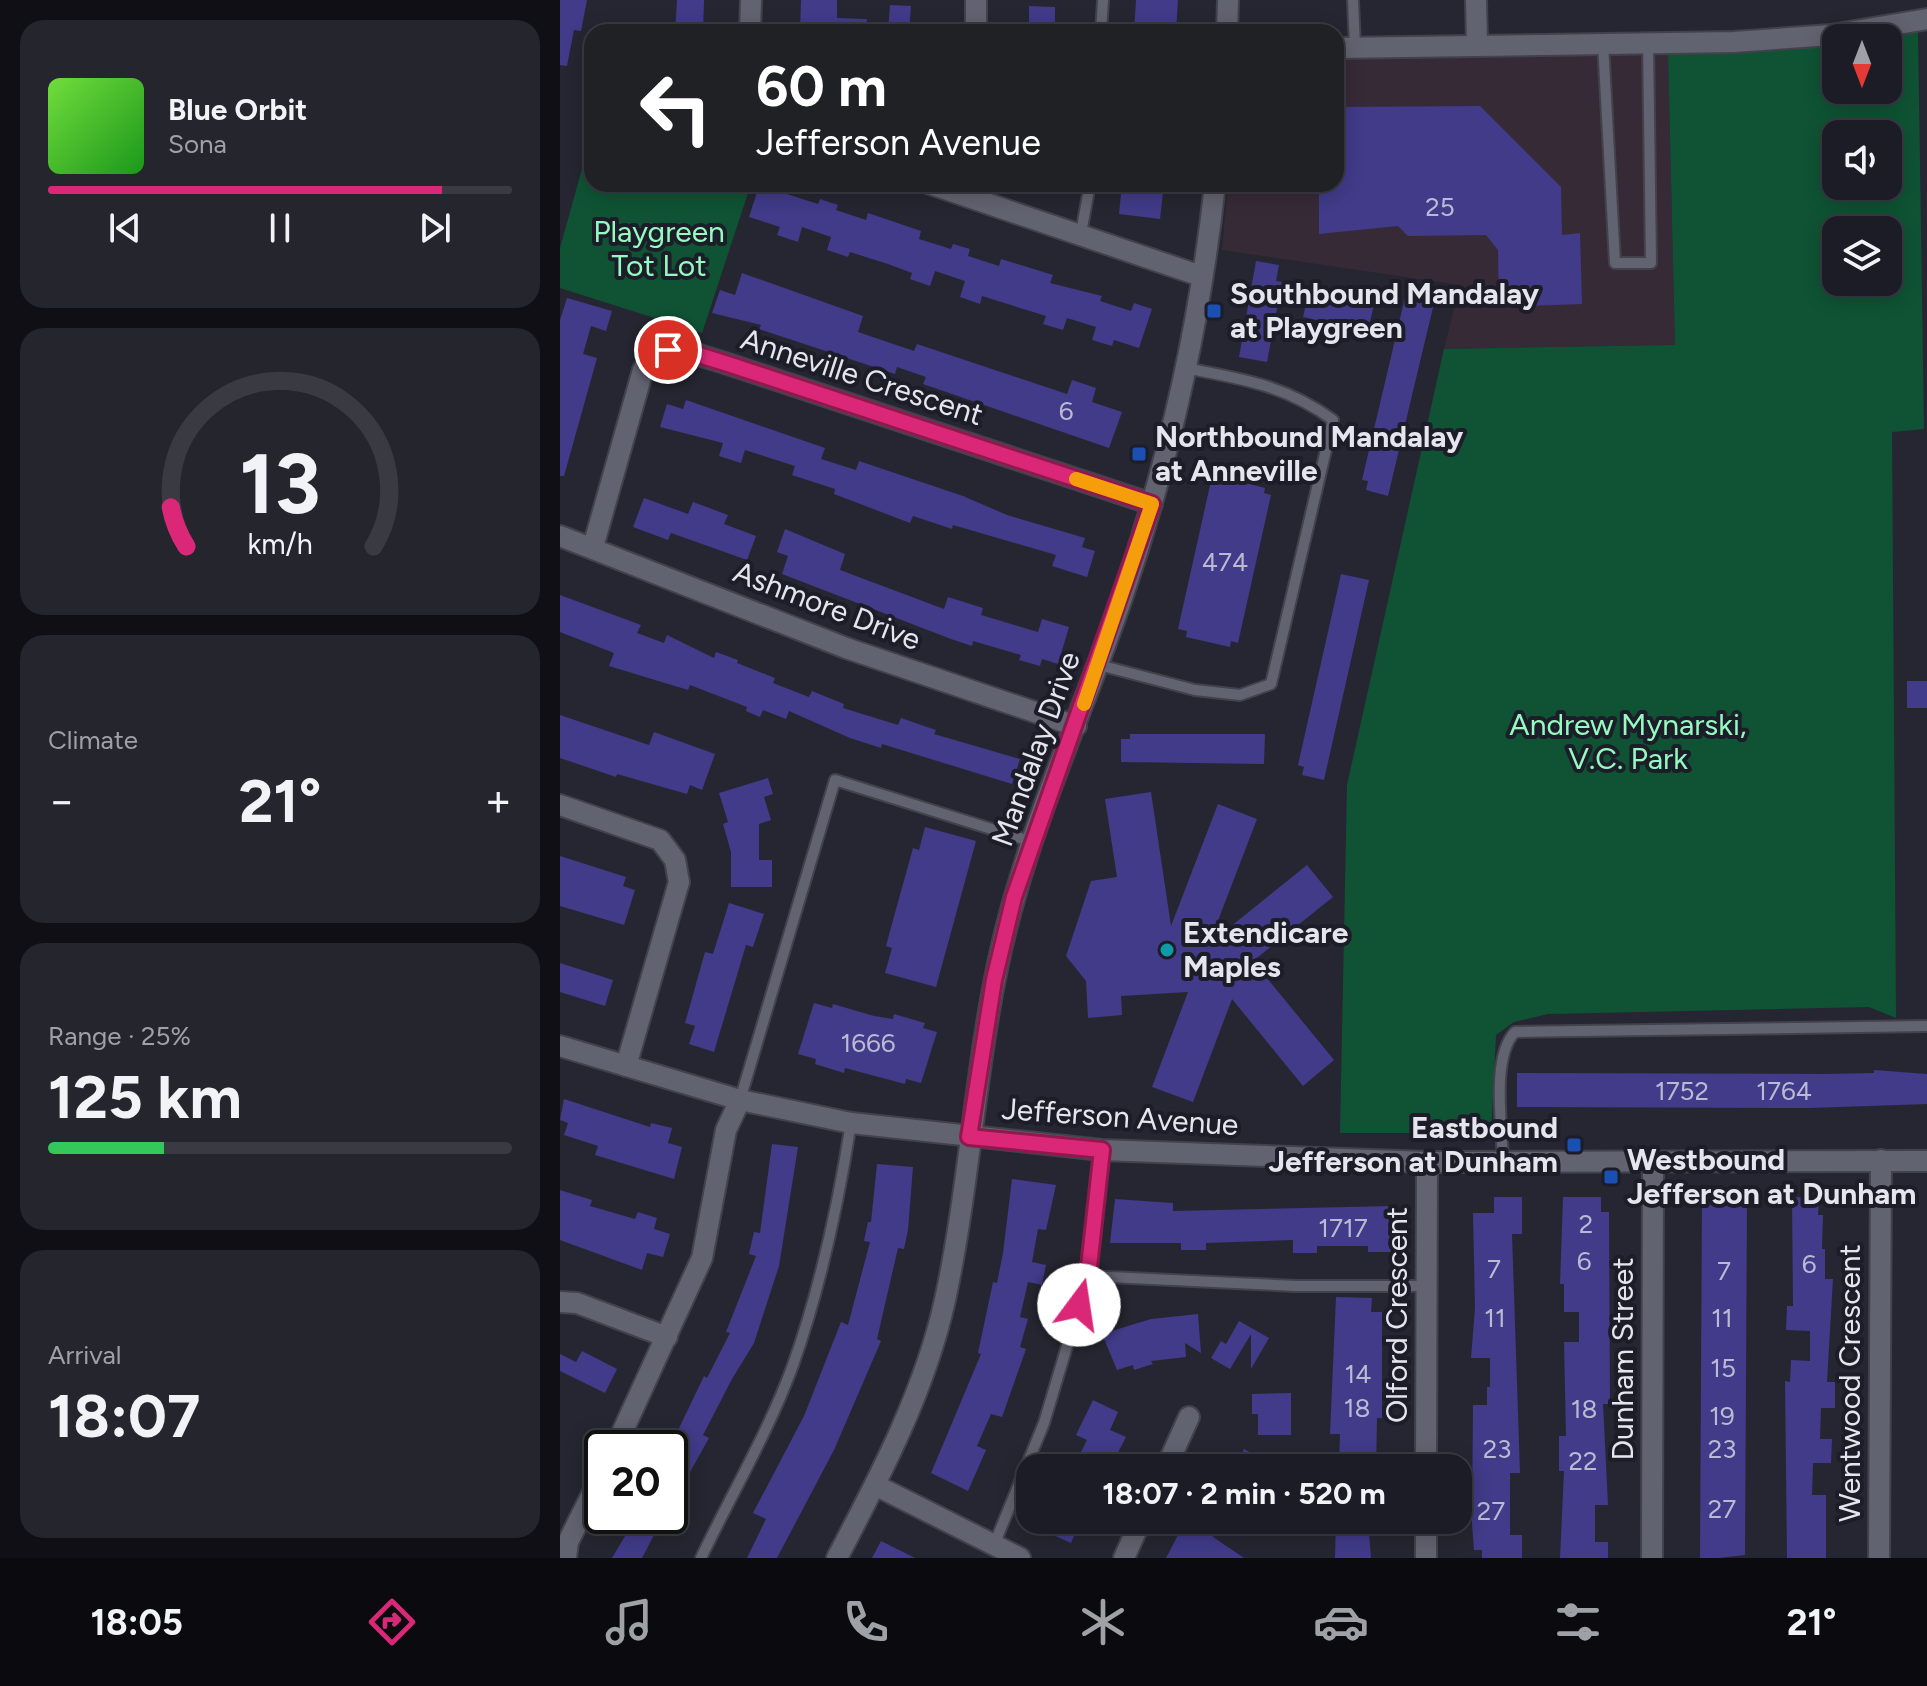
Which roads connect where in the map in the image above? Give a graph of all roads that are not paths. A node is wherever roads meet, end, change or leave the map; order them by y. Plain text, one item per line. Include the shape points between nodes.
1 (751, 0) edge
2 (976, 0) edge
3 (1103, 0) edge
4 (1228, 0) edge
5 (1353, 0) edge
6 (1476, 0) edge
7 (1927, 19) edge
8 (750, 24) edge
9 (976, 24) edge
10 (1102, 24) edge
11 (1227, 24) edge
12 (1603, 42) junction
13 (1648, 42) junction
14 (1477, 43) junction
15 (1346, 48) edge
16 (967, 192) edge
17 (1089, 192) edge
18 (1214, 192) edge
19 (1081, 233) junction
20 (1201, 276) junction
21 (1185, 368) junction
22 (1152, 504) junction
23 (560, 536) edge
24 (593, 547) junction
25 (1099, 665) junction
26 (1076, 726) junction
27 (560, 805) edge
28 (1033, 842) junction
29 (1927, 1026) edge
30 (560, 1046) edge
31 (626, 1066) junction
32 (740, 1100) junction
33 (851, 1123) junction
34 (969, 1137) junction
35 (1102, 1150) junction
36 (1653, 1160) junction
37 (1881, 1160) junction
38 (1503, 1161) junction
39 (1927, 1161) edge
40 (1427, 1162) junction
41 (1088, 1276) junction
42 (1427, 1286) junction
43 (560, 1302) edge
44 (667, 1337) junction
45 (1189, 1417) dead end
46 (623, 1430) edge
47 (1172, 1454) edge
48 (1426, 1454) edge
49 (875, 1485) junction
50 (584, 1510) edge
51 (1135, 1534) edge
52 (1426, 1534) edge
53 (994, 1545) junction
54 (566, 1558) edge
55 (701, 1558) edge
56 (837, 1558) edge
57 (1020, 1558) edge
58 (1124, 1558) edge
59 (1426, 1558) edge
60 (1652, 1558) edge
61 (1879, 1558) edge

1 - 8 street
2 - 9 street
3 - 10 lane
4 - 11 street
5 - 15 lane
6 - 14 street
7 - 13 street via 1831,35
12 - 13 street
12 - 13 lane via 1615,263 1651,263
12 - 14 street
14 - 15 street
16 - 19 street
17 - 19 lane
18 - 20 street, Mandalay Drive
19 - 20 street
20 - 21 street, Mandalay Drive
21 - 22 street, Mandalay Drive
21 - 25 lane via 1258,382 1304,399 1333,420 1271,684 1240,695 1195,690
22 - 24 street, Anneville Crescent via 728,364 686,351 662,350 643,370
22 - 25 street, Mandalay Drive
23 - 24 street, Ashmore Drive
24 - 26 street, Ashmore Drive via 846,648
25 - 26 street, Mandalay Drive
26 - 28 street, Mandalay Drive
27 - 31 street via 660,840 675,860 679,882
28 - 32 lane via 835,780
28 - 34 street, Mandalay Drive via 994,980
29 - 38 lane via 1515,1032 1505,1042 1501,1060
30 - 31 street, Jefferson Avenue
31 - 32 street, Jefferson Avenue
32 - 33 street, Jefferson Avenue
32 - 44 street via 726,1130 702,1258
33 - 34 street, Jefferson Avenue
33 - 55 lane via 832,1238 792,1369
34 - 35 street, Jefferson Avenue
34 - 49 street, Mandalay Drive via 945,1301 926,1367
35 - 40 street, Jefferson Avenue
35 - 41 lane
36 - 37 street, Jefferson Avenue
36 - 38 street, Jefferson Avenue
36 - 60 street, Dunham Street
37 - 39 street, Jefferson Avenue
37 - 61 street, Wentwood Crescent
38 - 40 street, Jefferson Avenue
40 - 42 street, Olford Crescent
41 - 42 lane
41 - 53 lane via 1044,1423
42 - 48 street, Olford Crescent
43 - 44 street via 577,1303
44 - 46 street
45 - 47 street
49 - 53 street
49 - 56 street, Mandalay Drive
50 - 54 street
51 - 58 street
52 - 59 street
53 - 57 street

